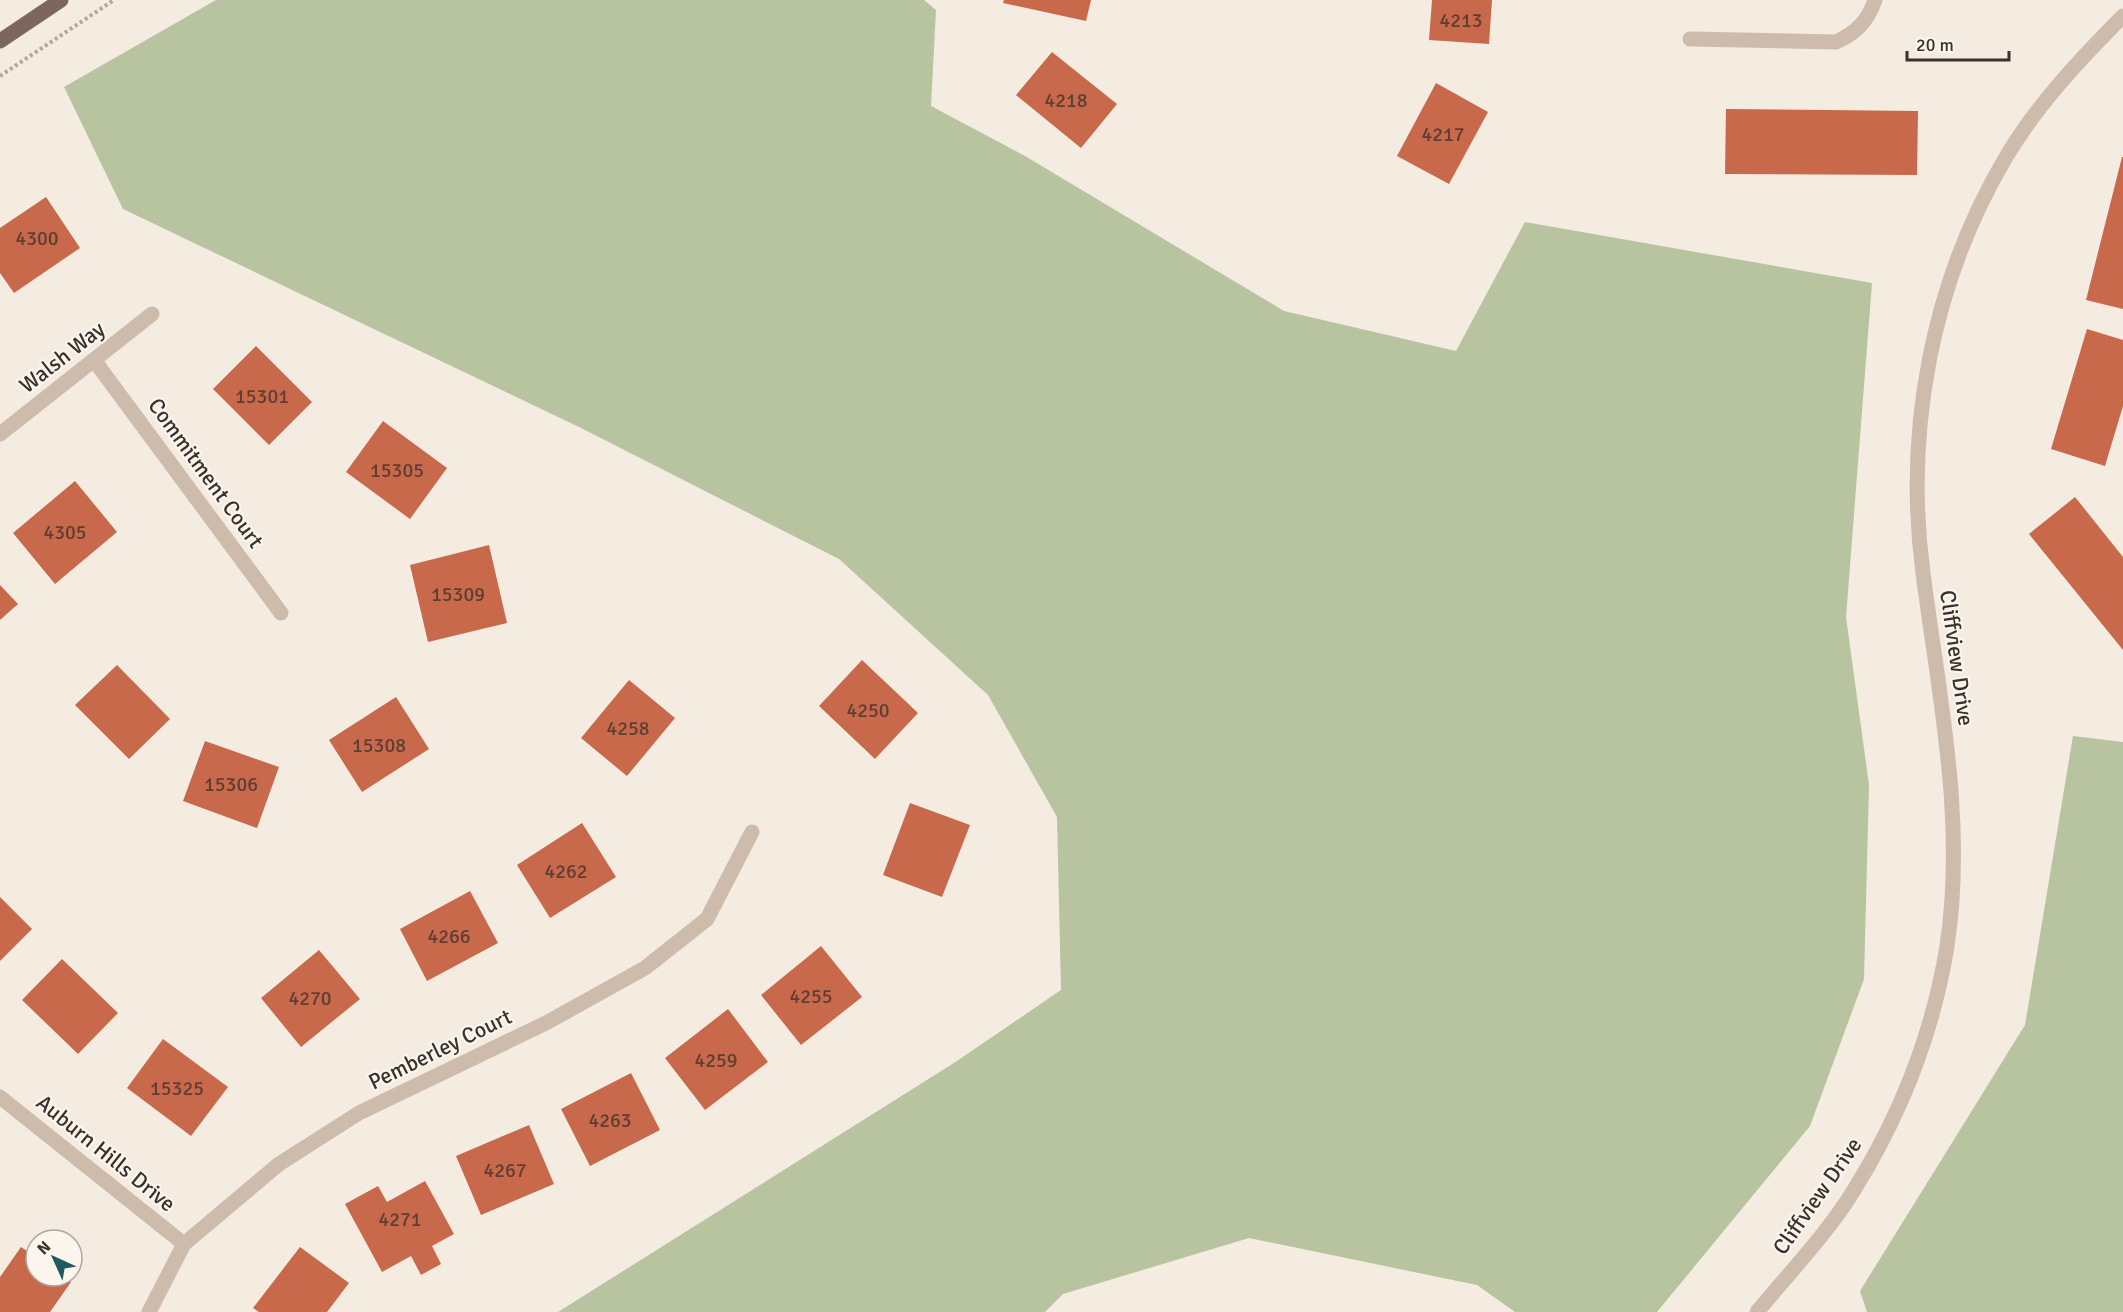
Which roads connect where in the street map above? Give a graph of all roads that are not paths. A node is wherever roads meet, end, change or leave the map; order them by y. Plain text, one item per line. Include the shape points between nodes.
1 (61, 0) edge
2 (1875, 0) edge
3 (2123, 16) edge
4 (1690, 39) dead end
5 (0, 41) edge
6 (152, 314) dead end
7 (94, 360) junction
8 (0, 434) edge
9 (281, 613) dead end
10 (752, 832) dead end
11 (0, 1097) edge
12 (184, 1244) junction
13 (149, 1312) edge
14 (1758, 1312) edge

1 - 5 main road
2 - 4 street via 1867,21 1836,42
3 - 14 street, Cliffview Drive via 2044,104 2007,155 1974,217 1947,283 1930,351 1921,413 1917,492 1922,570 1950,775 1953,877 1947,946 1929,1026 1910,1081 1881,1144 1853,1192
6 - 7 street, Walsh Way
7 - 8 street, Walsh Way
7 - 9 street, Commitment Court
10 - 12 street, Pemberley Court via 707,919 645,968 546,1023 359,1113 279,1164
11 - 12 street, Auburn Hills Drive
12 - 13 street, Pemberley Court

